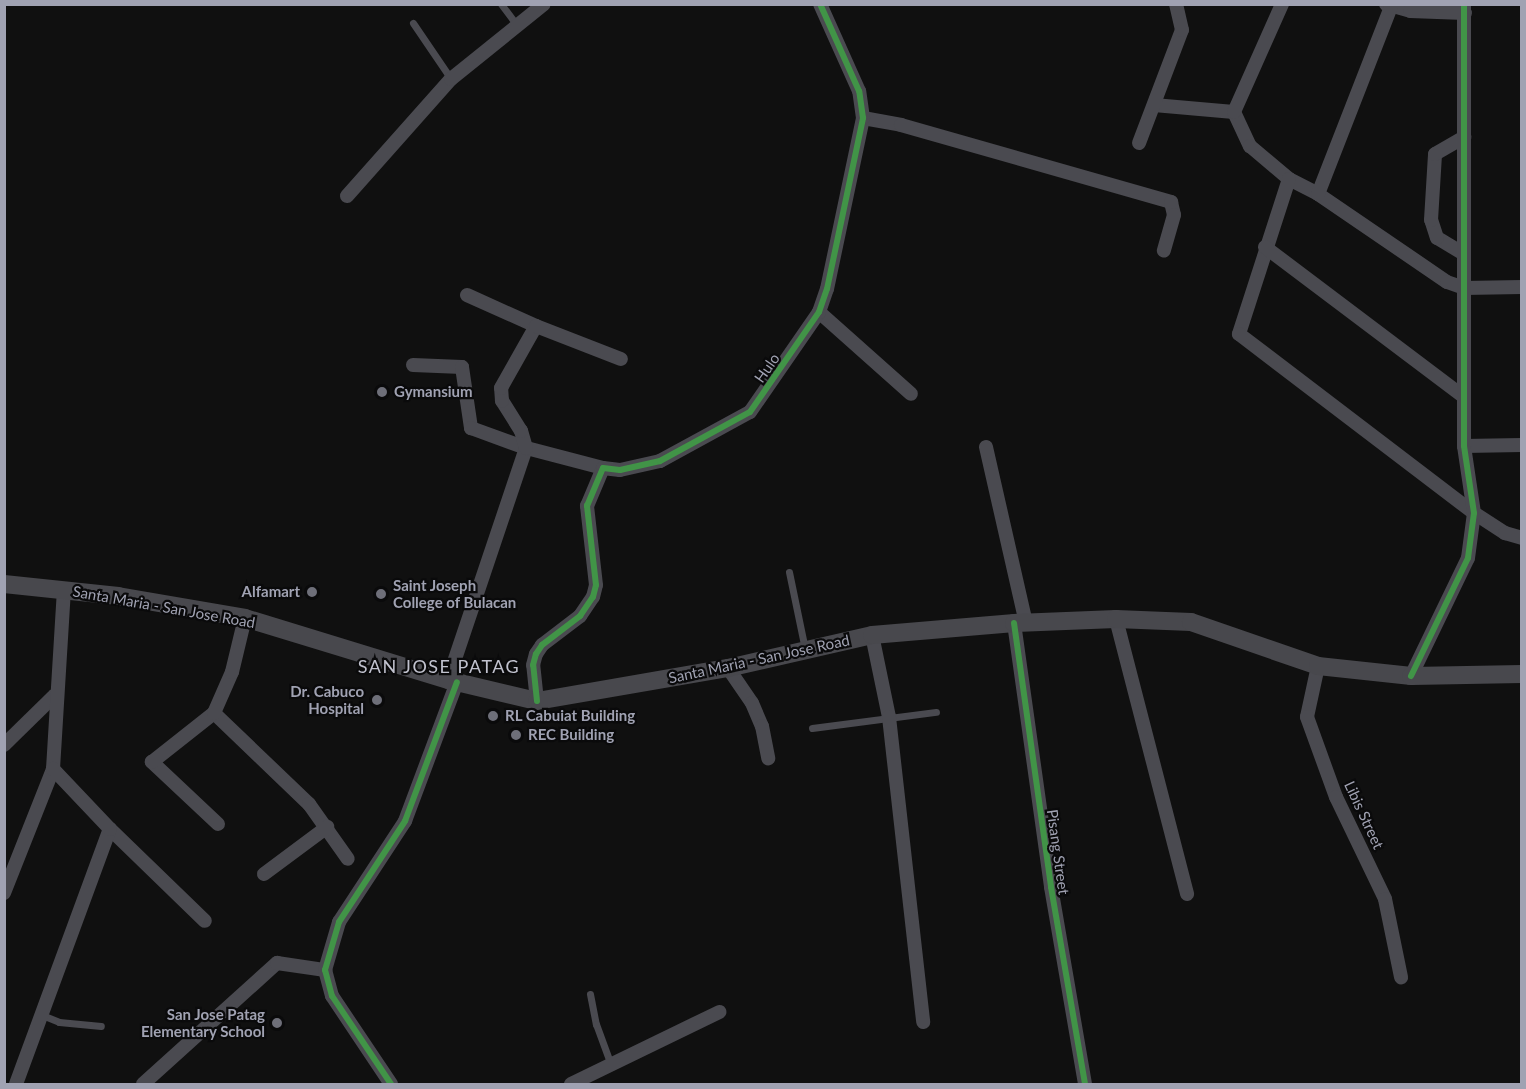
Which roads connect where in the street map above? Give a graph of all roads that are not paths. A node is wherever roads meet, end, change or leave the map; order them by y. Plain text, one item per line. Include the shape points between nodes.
1 (501, 4) edge
2 (544, 4) edge
3 (820, 4) edge
4 (1176, 4) edge
5 (1282, 4) edge
6 (1388, 6) edge
7 (1464, 9) edge
8 (413, 23) dead end
9 (517, 25) junction
10 (451, 79) junction
11 (1154, 105) junction
12 (1234, 112) junction
13 (863, 118) junction
14 (1464, 137) junction
15 (1139, 143) dead end
16 (1289, 179) junction
17 (1318, 194) junction
18 (347, 196) dead end
19 (1265, 247) junction
20 (1164, 251) dead end
21 (1464, 254) junction
22 (1521, 287) edge
23 (1464, 288) junction
24 (467, 296) dead end
25 (819, 312) junction
26 (536, 326) junction
27 (621, 359) dead end
28 (413, 365) dead end
29 (911, 394) dead end
30 (1463, 396) junction
31 (1521, 445) edge
32 (1464, 446) junction
33 (986, 447) dead end
34 (526, 448) junction
35 (603, 468) junction
36 (1474, 513) junction
37 (1521, 538) edge
38 (789, 572) dead end
39 (4, 584) edge
40 (64, 590) junction
41 (245, 618) junction
42 (1116, 619) junction
43 (1020, 623) junction
44 (872, 635) junction
45 (805, 649) junction
46 (1318, 666) junction
47 (728, 668) junction
48 (1521, 674) edge
49 (1411, 676) junction
50 (452, 681) junction
51 (55, 695) junction
52 (537, 701) junction
53 (214, 712) junction
54 (936, 712) dead end
55 (889, 717) junction
56 (812, 728) dead end
57 (4, 745) edge
58 (768, 759) dead end
59 (53, 769) junction
60 (218, 824) dead end
61 (327, 826) junction
62 (110, 829) junction
63 (348, 859) dead end
64 (264, 874) dead end
65 (4, 893) edge
66 (1187, 894) dead end
67 (205, 921) dead end
68 (325, 970) junction
69 (1401, 977) dead end
70 (590, 994) dead end
71 (718, 1012) dead end
72 (39, 1014) junction
73 (922, 1022) dead end
74 (101, 1026) dead end
75 (611, 1065) junction
76 (16, 1084) edge
77 (143, 1084) edge
78 (391, 1084) edge
79 (571, 1084) edge
80 (1085, 1084) edge

1 - 9 lane
2 - 9 street
3 - 13 street, Hulo via 859,91
4 - 11 street via 1182,30
5 - 12 street
6 - 7 street
6 - 17 street
7 - 14 street
8 - 10 lane
9 - 10 street
10 - 18 street
11 - 12 street
11 - 15 street
12 - 16 street via 1251,146
13 - 20 street via 912,128 1171,202 1174,215
13 - 25 street, Hulo
14 - 21 street
14 - 21 street via 1435,154 1431,220 1437,238
16 - 17 street
16 - 19 street
17 - 23 street via 1447,282
19 - 30 street
19 - 36 street via 1239,333
21 - 23 street
22 - 23 street
23 - 30 street
24 - 26 street
25 - 29 street
25 - 35 street, Hulo via 750,412 660,461 620,470
26 - 27 street
26 - 34 street via 501,388 502,401 521,431
28 - 34 street, Hulo via 462,367 471,428
30 - 32 street
31 - 32 street
32 - 36 street
33 - 43 street, Pisang Street
34 - 35 street, Hulo
34 - 50 street
35 - 52 street via 587,506 596,585 593,597 580,616 536,654 532,665
36 - 37 street via 1505,533
36 - 49 street via 1468,558
38 - 45 lane
39 - 40 main road, Santa Maria - San Jose Road
40 - 41 main road, Santa Maria - San Jose Road
40 - 51 street
41 - 50 main road, Santa Maria - San Jose Road
41 - 53 street via 232,672
42 - 43 main road, Santa Maria - San Jose Road
42 - 46 main road, Santa Maria - San Jose Road via 1191,622
42 - 66 street
43 - 44 main road, Santa Maria - San Jose Road
43 - 80 street, Pisang Street via 1051,887
44 - 45 main road, Santa Maria - San Jose Road
44 - 55 street
45 - 47 main road, Santa Maria - San Jose Road
46 - 49 main road, Santa Maria - San Jose Road
46 - 69 street, Libis Street via 1307,717 1336,797 1385,898
47 - 52 main road, Santa Maria - San Jose Road
47 - 58 street via 752,703 762,726
48 - 49 main road, Santa Maria - San Jose Road
50 - 52 main road, Santa Maria - San Jose Road
50 - 68 street via 405,821 339,922
51 - 57 street
51 - 59 street
53 - 60 street via 152,762
53 - 61 street
54 - 55 lane
55 - 56 lane
55 - 73 street
59 - 62 street
59 - 65 street
61 - 63 street
61 - 64 street
62 - 67 street
62 - 72 street
68 - 77 street via 277,963
68 - 78 street via 332,996
70 - 75 lane
71 - 75 street
72 - 74 lane via 59,1022
72 - 76 street
75 - 79 street

